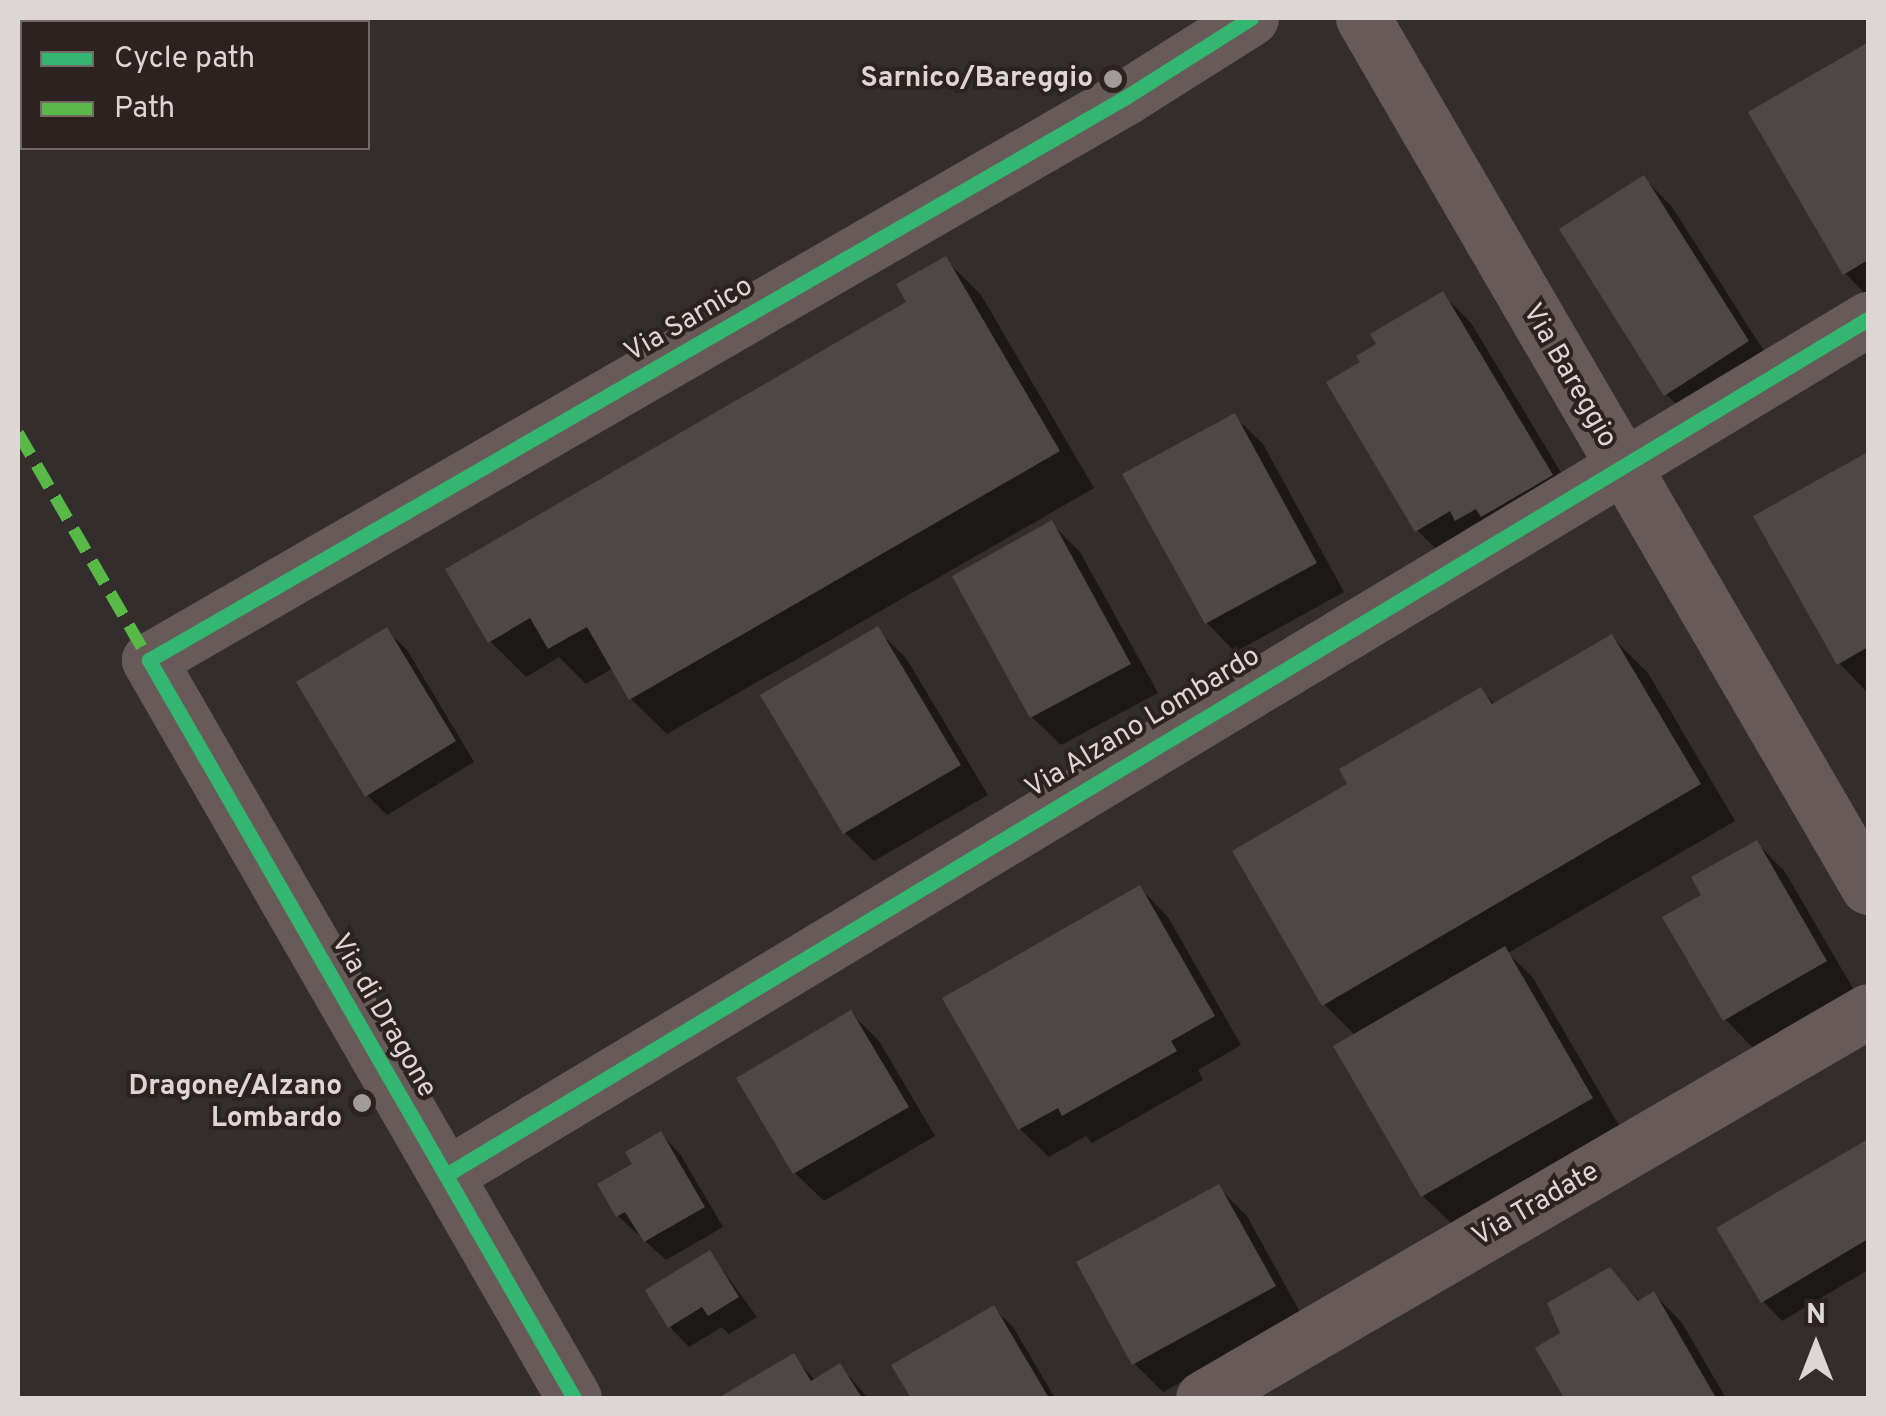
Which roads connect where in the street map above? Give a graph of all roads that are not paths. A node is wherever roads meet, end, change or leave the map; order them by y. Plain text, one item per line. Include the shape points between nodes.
1 (1251, 18) edge
2 (1364, 18) edge
3 (1868, 318) edge
4 (1619, 464) junction
5 (149, 660) joint
6 (1868, 887) edge
7 (1868, 1010) edge
8 (446, 1175) junction
9 (574, 1398) edge
10 (1202, 1398) edge

1 - 5 street, Via Sarnico via 1126,97
2 - 4 street, Via Bareggio
3 - 4 street, Via Alzano Lombardo
4 - 6 street, Via Bareggio
4 - 8 street, Via Alzano Lombardo
5 - 8 street, Via di Dragone
7 - 10 street, Via Tradate
8 - 9 street, Via di Dragone

